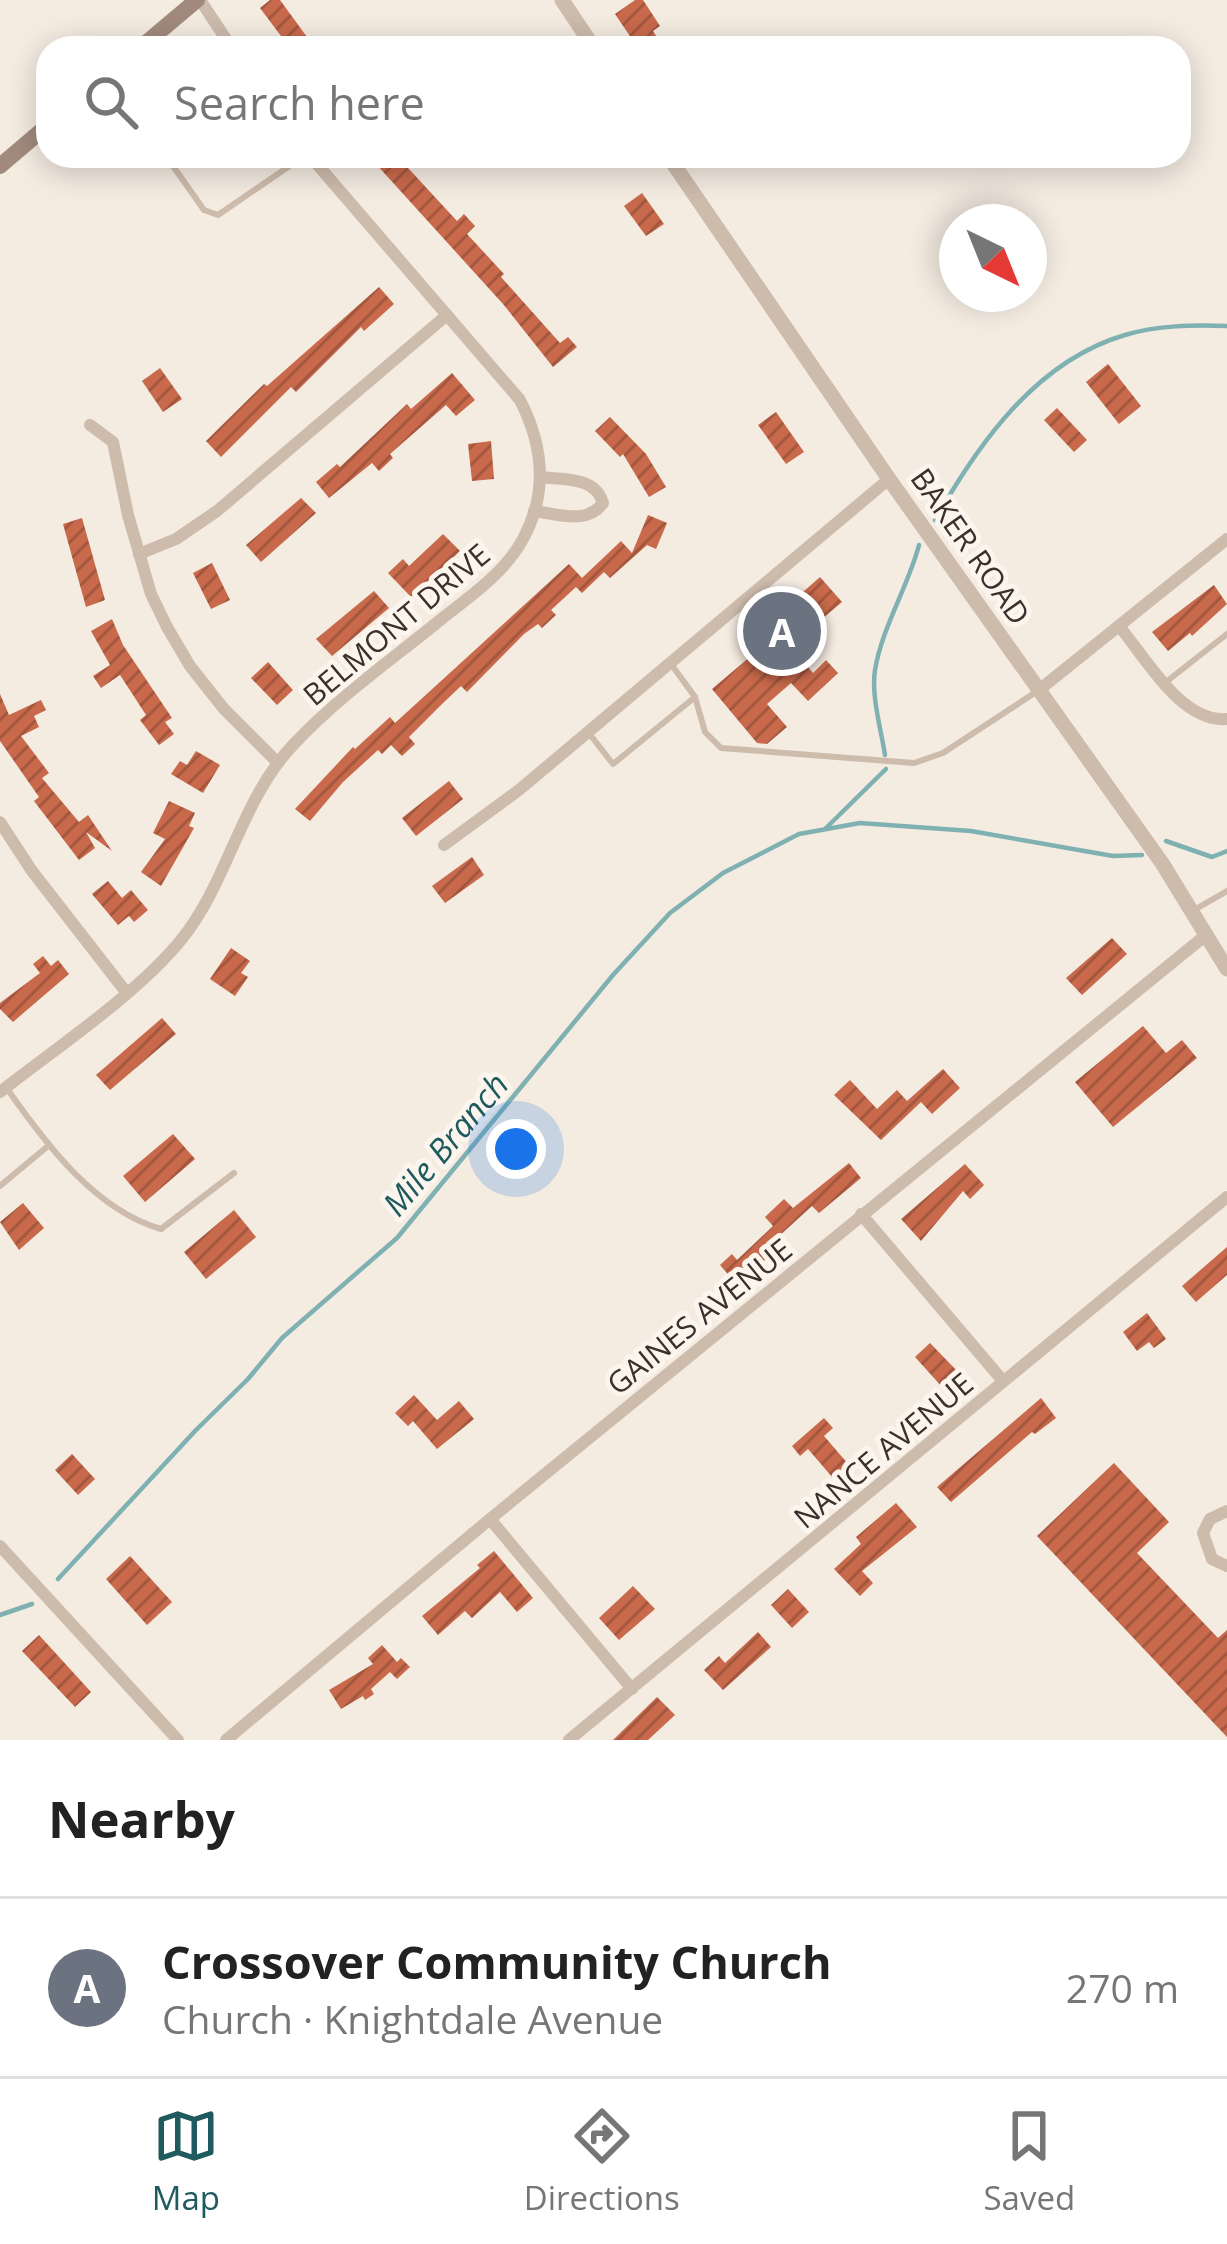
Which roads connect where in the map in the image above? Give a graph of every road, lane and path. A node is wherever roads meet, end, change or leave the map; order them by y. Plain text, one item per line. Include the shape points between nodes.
1 (198, 0) edge
2 (562, 0) edge
3 (154, 36) edge
4 (224, 36) edge
5 (586, 36) edge
6 (36, 136) edge
7 (0, 166) edge
8 (174, 168) edge
9 (289, 168) edge
10 (318, 168) edge
11 (676, 168) edge
12 (447, 315) junction
13 (90, 424) dead end
14 (540, 478) junction
15 (889, 479) junction
16 (534, 511) junction
17 (1227, 539) edge
18 (139, 554) junction
19 (1119, 626) junction
20 (1227, 634) edge
21 (671, 664) junction
22 (1166, 682) junction
23 (1040, 690) junction
24 (695, 698) junction
25 (1227, 719) edge
26 (587, 732) junction
27 (278, 763) junction
28 (0, 822) edge
29 (444, 844) dead end
30 (1227, 891) edge
31 (1192, 911) junction
32 (1206, 935) junction
33 (1227, 969) edge
34 (126, 992) junction
35 (3, 1090) edge
36 (47, 1146) junction
37 (234, 1173) dead end
38 (0, 1186) edge
39 (1227, 1197) edge
40 (1212, 1209) junction
41 (861, 1214) junction
42 (1227, 1214) edge
43 (1003, 1382) junction
44 (1227, 1511) edge
45 (490, 1519) junction
46 (0, 1546) edge
47 (1227, 1566) edge
48 (632, 1688) junction
49 (178, 1740) edge
50 (226, 1740) edge
51 (569, 1740) edge

1 - 3 main road
1 - 4 street
2 - 5 street
6 - 7 main road
8 - 9 lane via 204,210 218,214
10 - 12 street, BELMONT DRIVE
11 - 15 street, BAKER ROAD
12 - 14 street, BELMONT DRIVE via 520,400 538,442
12 - 18 street via 217,511
13 - 18 street via 112,442
14 - 16 street, BELMONT DRIVE
14 - 16 street via 588,483 603,502 584,518
15 - 21 street
15 - 23 street, BAKER ROAD
16 - 27 street, BELMONT DRIVE via 513,556 487,583 328,712
17 - 19 street
18 - 27 street via 190,666
19 - 22 street
19 - 23 street
20 - 22 lane
21 - 24 lane
21 - 26 street
22 - 25 street via 1186,707
23 - 24 lane via 914,763 721,748 705,732
23 - 31 street, BAKER ROAD
24 - 26 lane via 614,764
26 - 29 street
27 - 34 street, BELMONT DRIVE via 182,940
28 - 34 street
30 - 31 lane
31 - 32 street, BAKER ROAD
32 - 33 street, BAKER ROAD
32 - 41 street, GAINES AVENUE
34 - 35 street, BELMONT DRIVE
35 - 36 lane
36 - 37 lane via 137,1222 161,1229
36 - 38 lane
39 - 40 street, NANCE AVENUE
40 - 42 lane
40 - 43 street, NANCE AVENUE
41 - 43 street
41 - 45 street, GAINES AVENUE
43 - 48 street, NANCE AVENUE
44 - 47 street via 1202,1533 1212,1559
45 - 48 street
45 - 50 street, GAINES AVENUE
46 - 49 street
48 - 51 street, NANCE AVENUE

